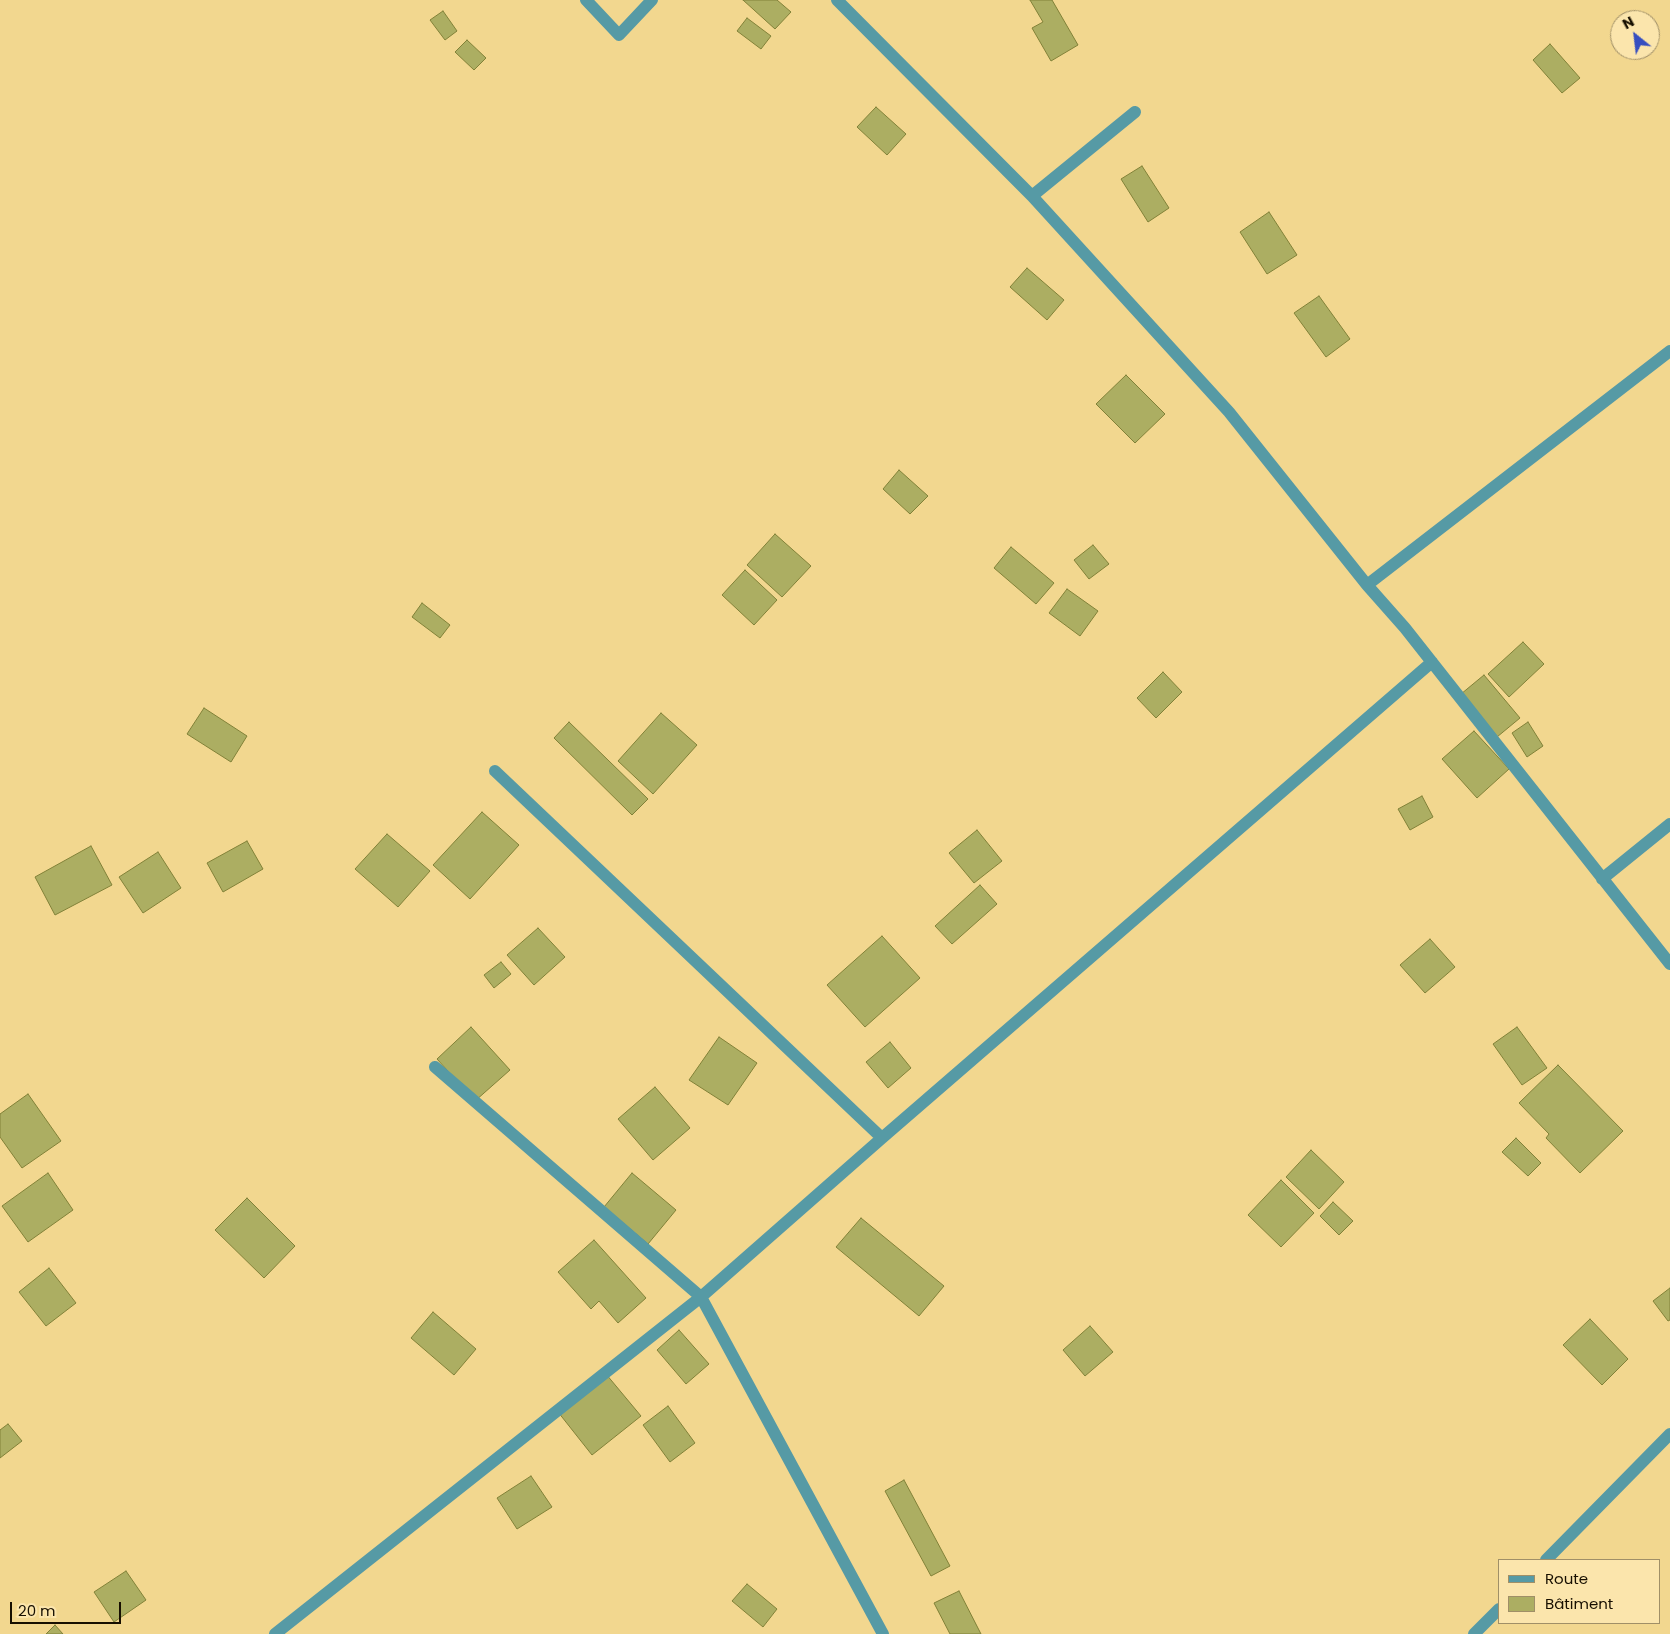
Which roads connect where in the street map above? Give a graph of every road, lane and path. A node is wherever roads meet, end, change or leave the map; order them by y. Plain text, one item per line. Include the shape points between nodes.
1 (586, 0) edge
2 (652, 0) edge
3 (837, 0) edge
4 (1135, 112) dead end
5 (1032, 196) junction
6 (1670, 351) edge
7 (1367, 585) junction
8 (1432, 662) junction
9 (495, 771) dead end
10 (1670, 824) edge
11 (1602, 879) junction
12 (1670, 963) edge
13 (435, 1067) dead end
14 (882, 1138) junction
15 (701, 1298) junction
16 (1670, 1434) edge
17 (1547, 1559) edge
18 (1498, 1610) edge
19 (290, 1629) edge
20 (275, 1634) edge
21 (883, 1634) edge
22 (1474, 1634) edge

1 - 2 street via 619,34
3 - 5 street
4 - 5 street
5 - 7 street via 1229,412
6 - 7 street
7 - 8 street
8 - 11 street
8 - 14 street
9 - 14 street
10 - 11 street
11 - 12 street
13 - 15 street
14 - 15 street
15 - 19 street
15 - 21 street
16 - 17 street
18 - 22 street
19 - 20 street

